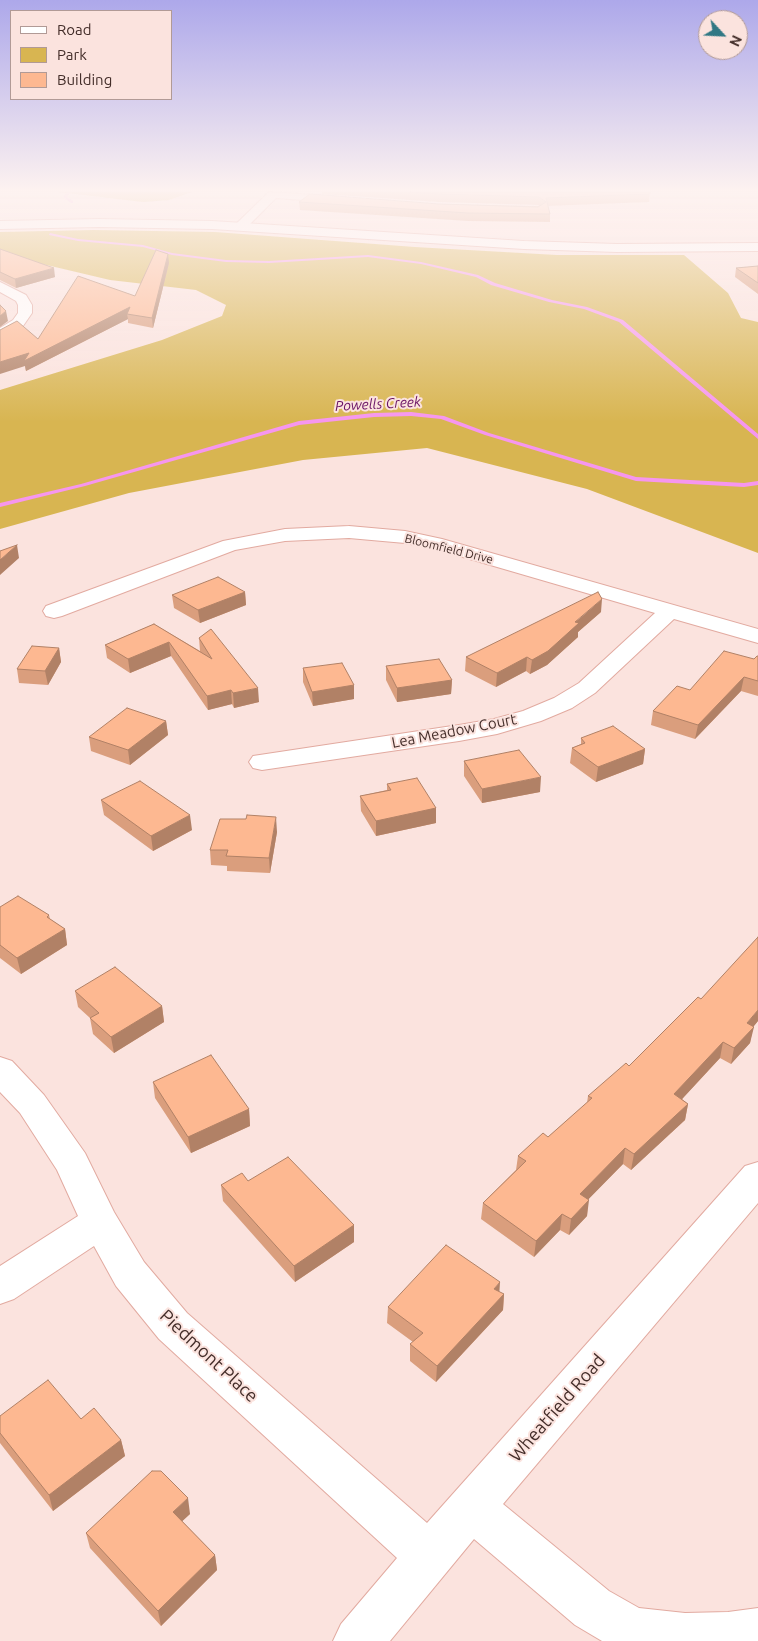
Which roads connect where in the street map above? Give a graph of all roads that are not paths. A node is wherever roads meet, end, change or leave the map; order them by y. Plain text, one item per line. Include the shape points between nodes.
1 (0, 286) edge
2 (0, 335) edge
3 (54, 611) dead end
4 (670, 611) junction
5 (758, 636) edge
6 (262, 762) dead end
7 (0, 1070) edge
8 (758, 1177) edge
9 (100, 1222) junction
10 (0, 1287) edge
11 (472, 1508) junction
12 (429, 1556) junction
13 (758, 1632) edge
14 (358, 1641) edge

1 - 2 street via 21,298 25,305 25,313 18,323
3 - 4 street, Bloomfield Drive via 230,545 285,535 349,532 434,543
4 - 5 street, Bloomfield Drive
4 - 6 street, Lea Meadow Court via 588,688 532,716 459,733
7 - 9 street, Piedmont Place via 32,1104 72,1163
8 - 11 street, Wheatfield Road
9 - 10 street
9 - 12 street, Piedmont Place via 130,1274 173,1326
11 - 12 street, Wheatfield Road
11 - 13 street via 573,1594 625,1627 643,1634 685,1637
12 - 14 street, Wheatfield Road

